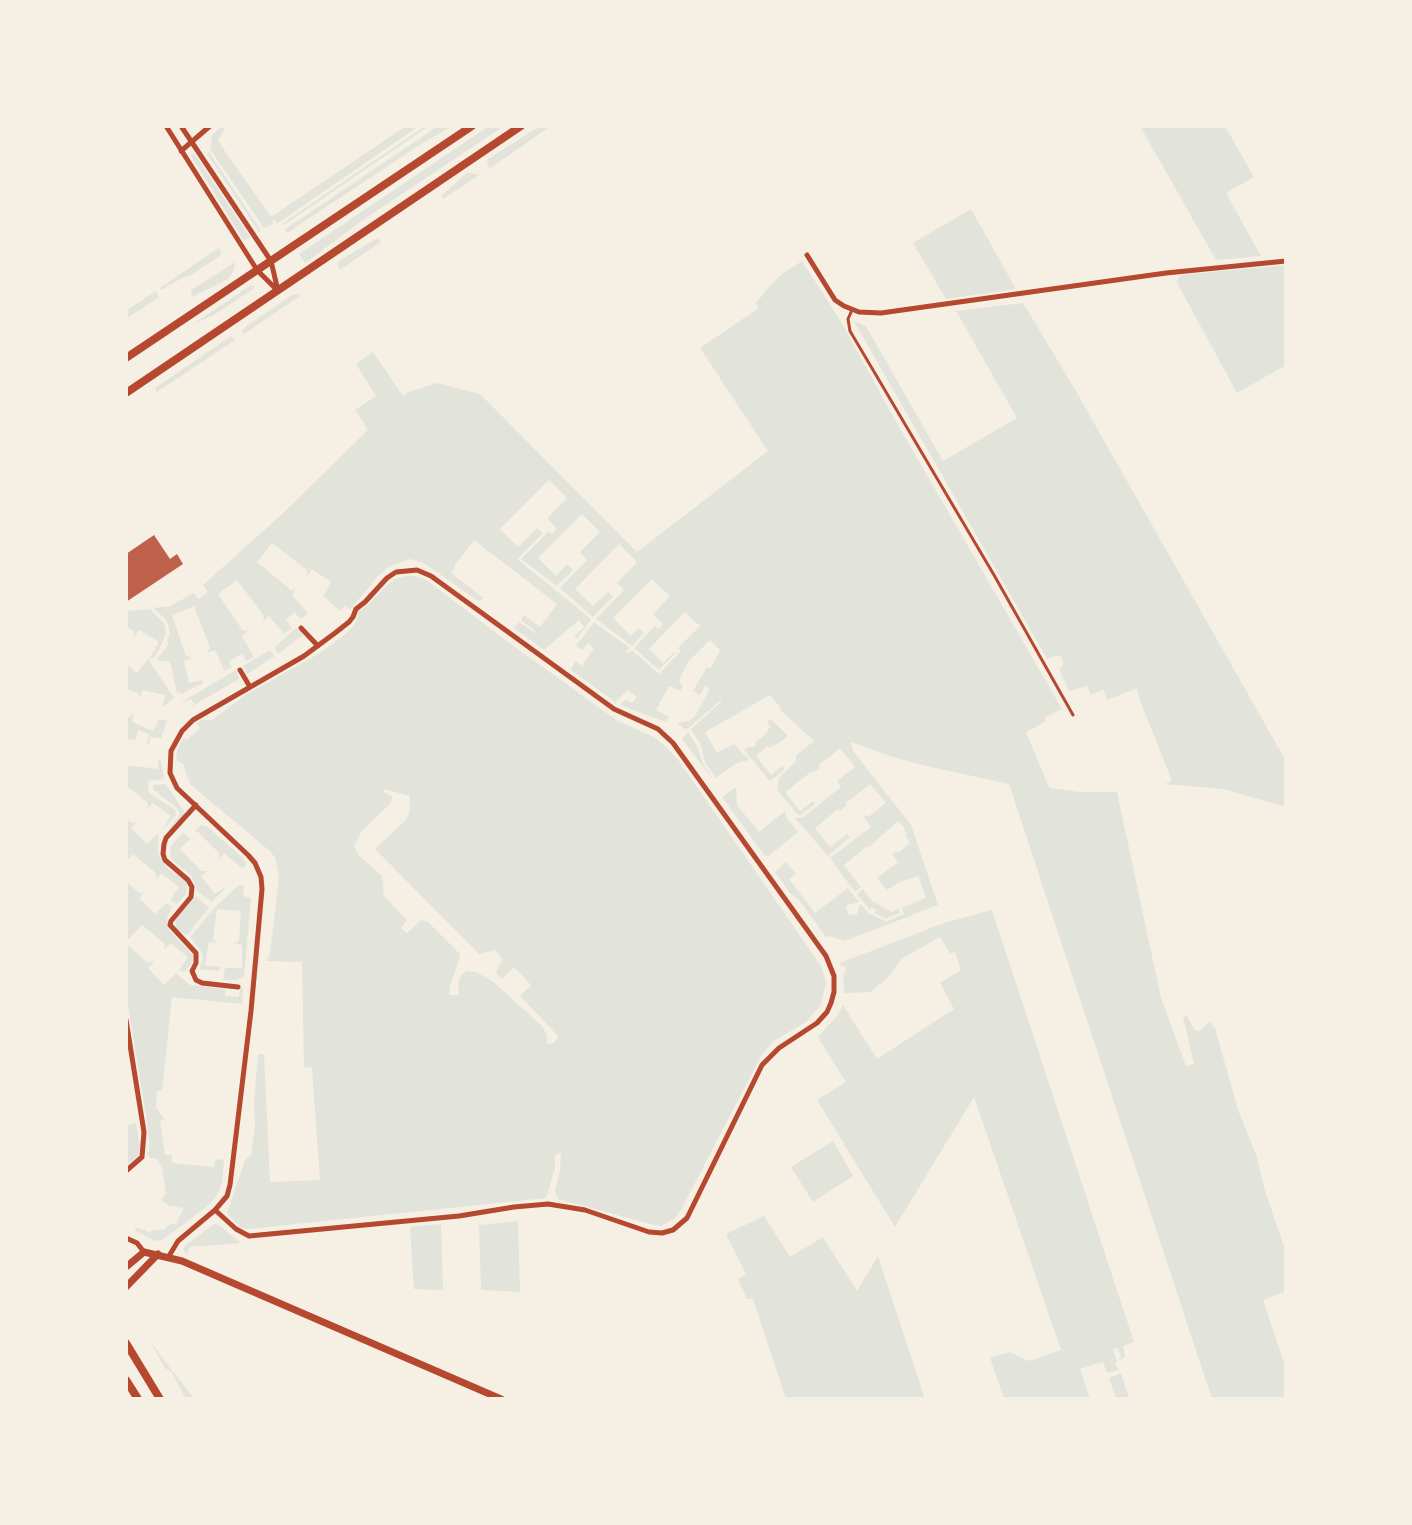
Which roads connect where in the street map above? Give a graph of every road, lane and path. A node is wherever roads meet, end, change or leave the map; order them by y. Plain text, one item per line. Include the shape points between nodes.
1 (166, 126) edge
2 (181, 126) edge
3 (210, 126) edge
4 (472, 126) edge
5 (521, 126) edge
6 (194, 142) junction
7 (181, 151) junction
8 (807, 255) dead end
9 (271, 261) junction
10 (1286, 261) edge
11 (257, 270) junction
12 (278, 291) junction
13 (853, 309) junction
14 (126, 358) edge
15 (126, 393) edge
16 (301, 628) dead end
17 (318, 646) junction
18 (240, 670) dead end
19 (250, 687) junction
20 (1073, 715) dead end
21 (196, 805) junction
22 (238, 987) dead end
23 (126, 1020) edge
24 (126, 1172) edge
25 (216, 1210) junction
26 (126, 1238) edge
27 (144, 1251) junction
28 (158, 1254) junction
29 (169, 1256) junction
30 (126, 1267) edge
31 (126, 1287) edge
32 (126, 1342) edge
33 (126, 1380) edge
34 (138, 1399) edge
35 (160, 1399) edge
36 (501, 1399) edge

1 - 7 street
2 - 6 street
3 - 6 street
4 - 9 main road
5 - 12 main road
6 - 7 street
6 - 9 street
7 - 11 street
8 - 13 street via 835,300
9 - 11 main road
9 - 12 street
10 - 13 street via 1166,273 893,312
11 - 12 street
11 - 14 main road
12 - 15 main road
13 - 20 lane via 848,319 850,331
16 - 17 street
17 - 19 street
17 - 25 street via 348,622 387,578 396,572 417,570 431,576 614,709 665,735 824,953 833,973 833,998 822,1018 778,1048 762,1065 687,1218 668,1232 649,1232 585,1210 548,1204 249,1236
18 - 19 street
19 - 21 street via 193,720 174,744 170,773 177,788
21 - 22 street via 164,844 165,860 192,887 191,897 170,925 196,953 192,971 195,980
21 - 25 street via 255,863 262,889 231,1185
23 - 24 street via 144,1132 142,1157
25 - 29 street via 178,1241
26 - 27 street
27 - 28 street
27 - 30 street
28 - 29 street
28 - 31 street
29 - 36 street
32 - 35 main road
33 - 34 main road

